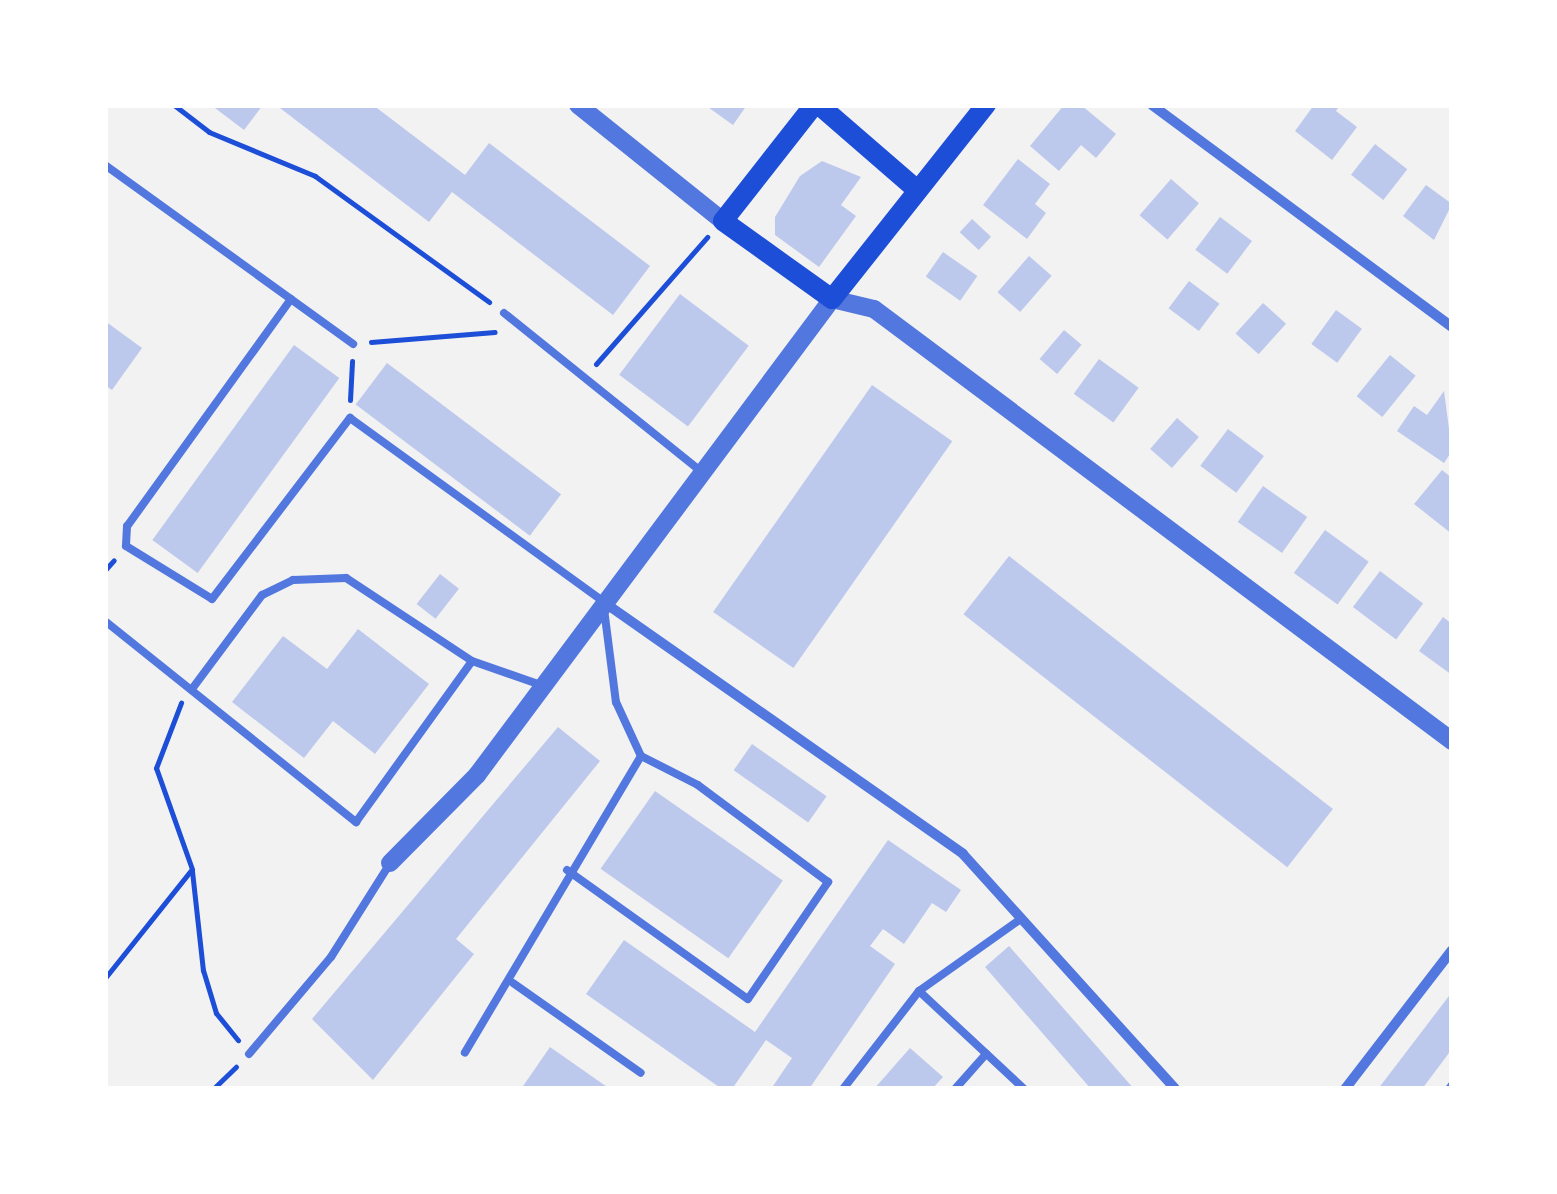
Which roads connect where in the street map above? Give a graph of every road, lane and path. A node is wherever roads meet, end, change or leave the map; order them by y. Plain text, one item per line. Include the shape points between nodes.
1 (174, 105) edge
2 (578, 105) edge
3 (816, 105) edge
4 (986, 105) edge
5 (1152, 105) edge
6 (105, 165) edge
7 (917, 190) junction
8 (724, 222) junction
9 (291, 299) junction
10 (832, 299) junction
11 (504, 313) joint
12 (1452, 327) edge
13 (523, 329) junction
14 (353, 344) junction
15 (584, 380) junction
16 (350, 418) junction
17 (705, 475) junction
18 (602, 601) junction
19 (105, 621) edge
20 (472, 662) junction
21 (541, 685) junction
22 (191, 691) junction
23 (1452, 741) edge
24 (641, 756) junction
25 (390, 863) joint
26 (192, 869) junction
27 (567, 870) junction
28 (1022, 918) junction
29 (1452, 950) edge
30 (105, 978) edge
31 (513, 983) junction
32 (920, 991) junction
33 (465, 1053) dead end
34 (249, 1054) junction
35 (986, 1054) junction
36 (641, 1073) dead end
37 (213, 1089) edge
38 (842, 1089) edge
39 (955, 1089) edge
40 (1024, 1089) edge
41 (1175, 1089) edge
42 (1345, 1089) edge

1 - 11 path via 209,132 314,176
2 - 8 street
3 - 7 main road
3 - 8 main road
4 - 7 main road
5 - 12 street
6 - 9 lane
7 - 10 main road
8 - 10 main road
8 - 15 path
9 - 14 lane
9 - 16 lane via 128,526 126,546 212,599
10 - 17 street
10 - 23 street via 874,309
11 - 13 lane
13 - 14 path
13 - 15 lane
14 - 16 path
15 - 17 lane
16 - 18 lane
17 - 18 street
18 - 21 street
18 - 24 lane via 616,702
18 - 28 street via 963,854
19 - 22 lane
20 - 21 lane
20 - 22 lane via 346,578 294,580 262,595
20 - 22 lane via 356,822
21 - 25 street via 477,775
22 - 26 path via 172,715 156,768
24 - 27 lane
24 - 27 lane via 698,785 828,882 748,999
25 - 34 lane via 330,957
26 - 30 path
26 - 34 path via 216,1013
27 - 31 lane
28 - 32 lane
28 - 41 street
29 - 42 street
31 - 33 lane
31 - 36 lane
32 - 35 lane
32 - 38 lane
34 - 37 path
35 - 39 lane
35 - 40 lane

